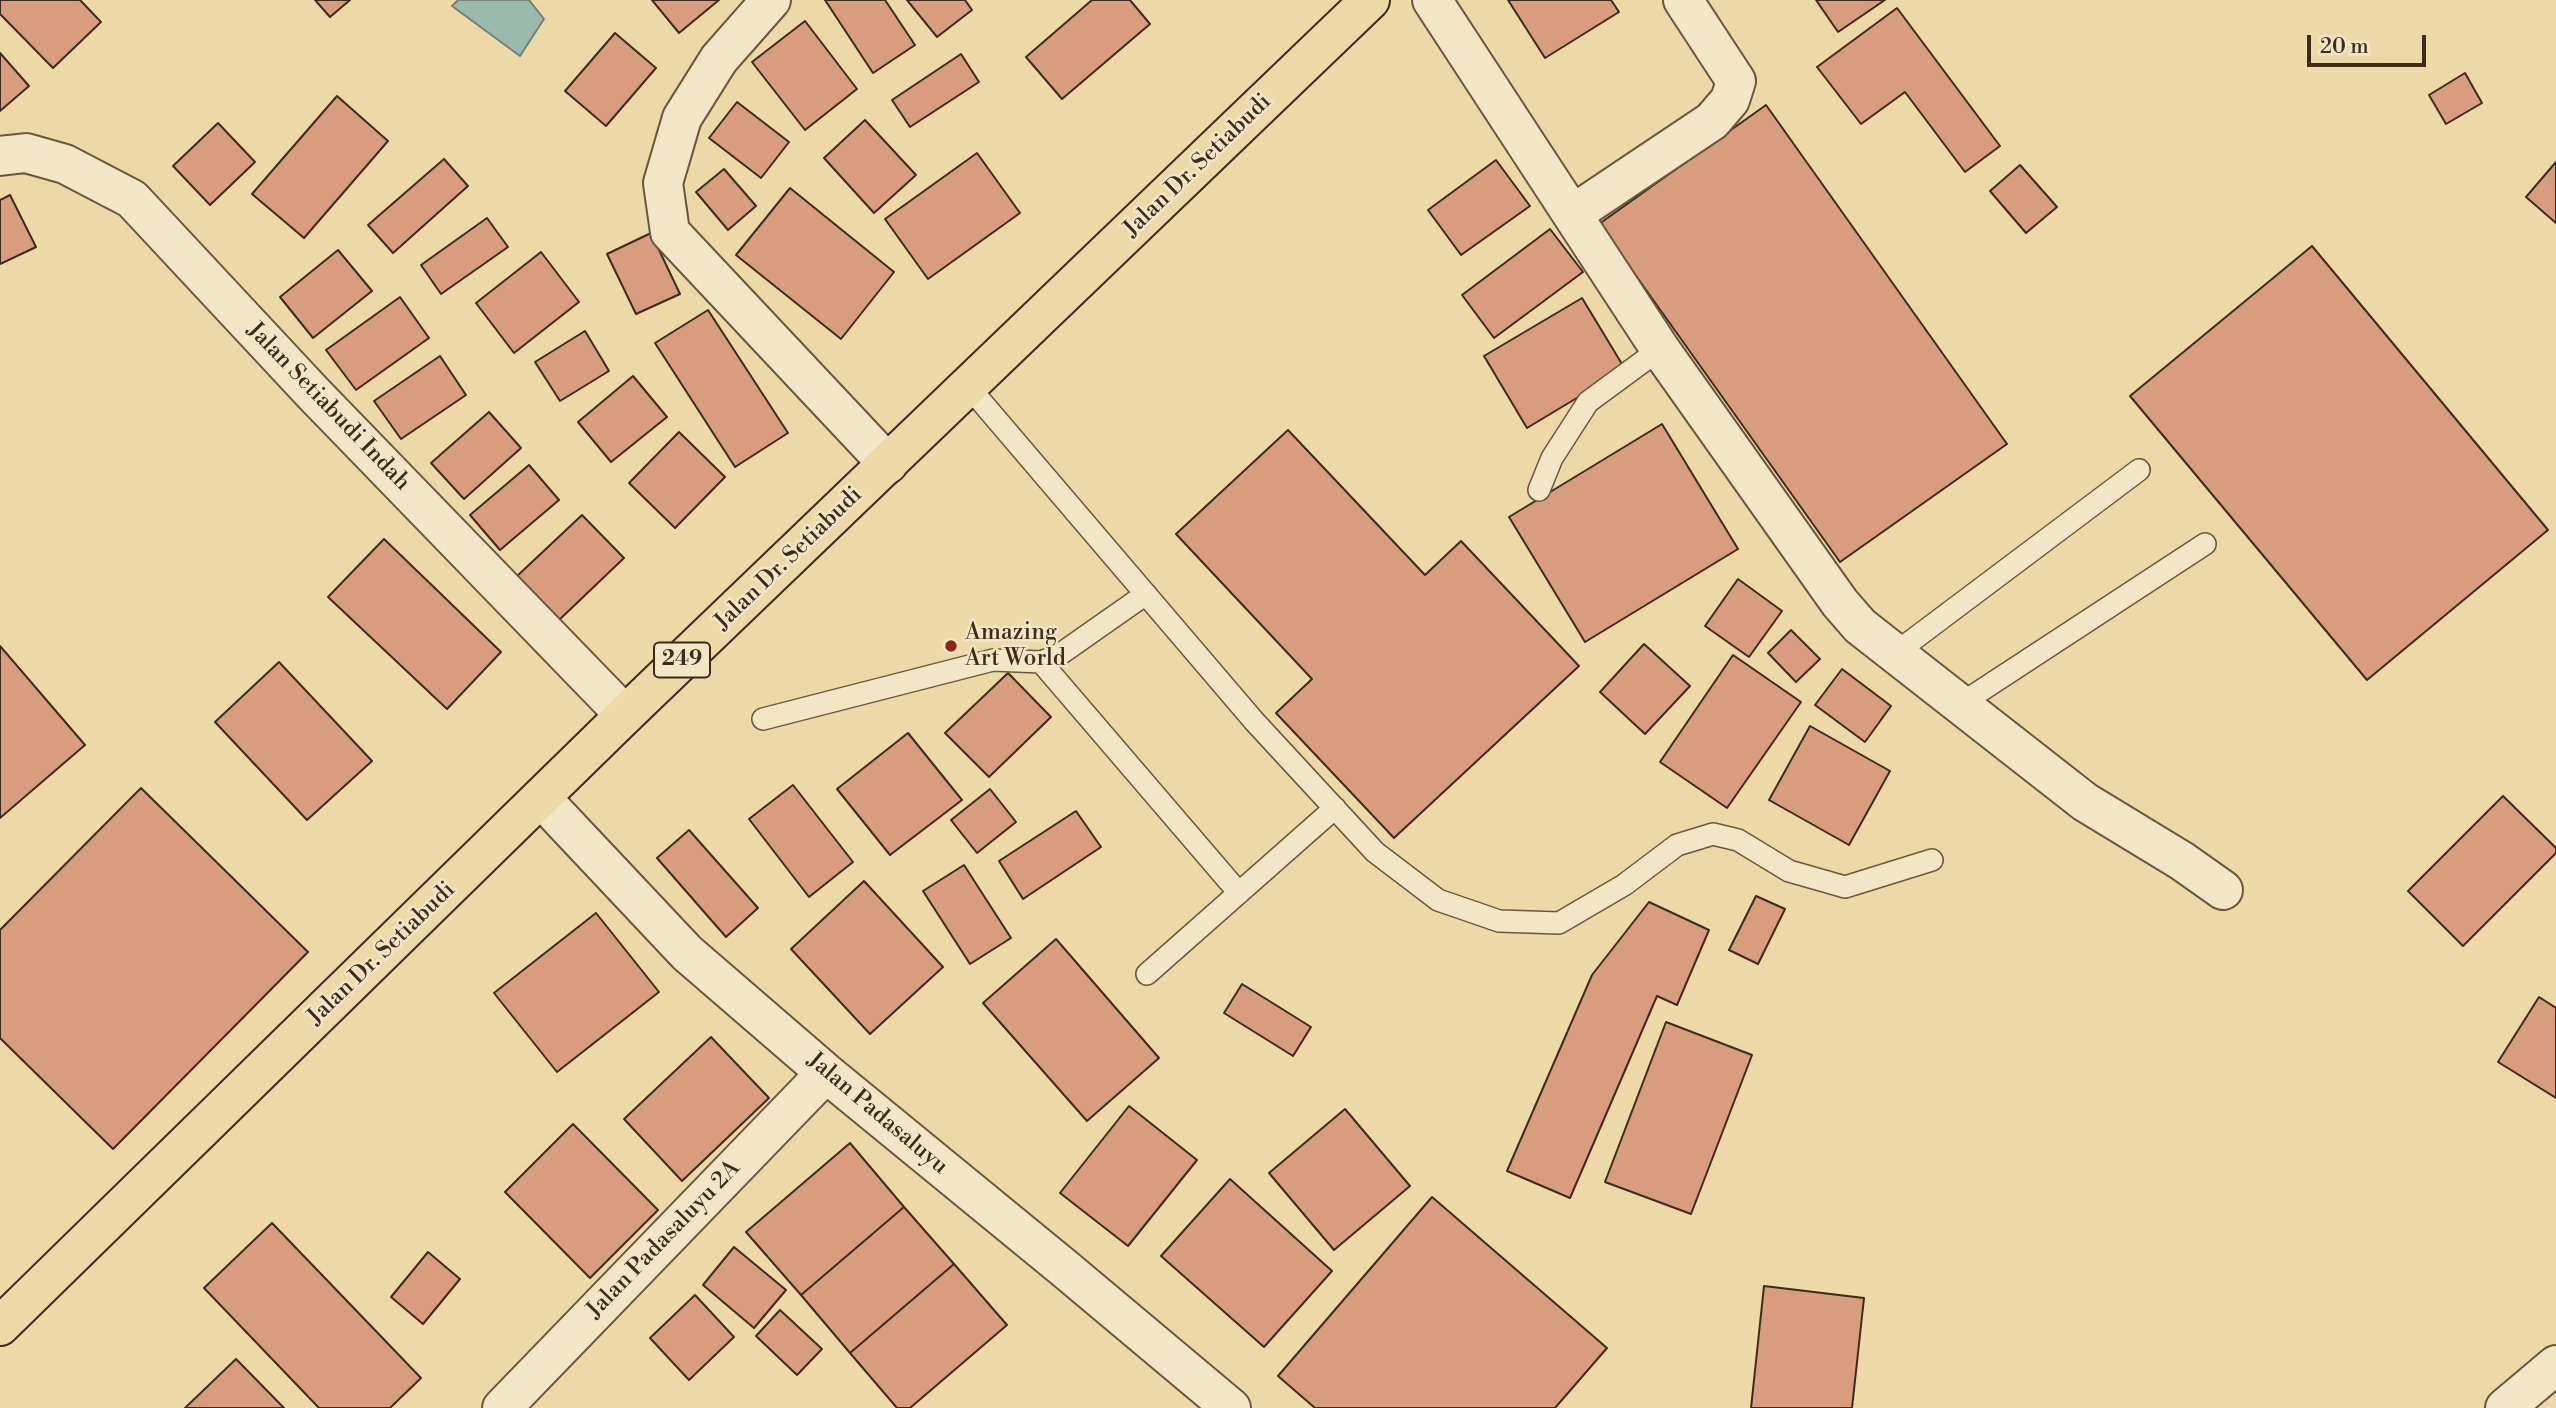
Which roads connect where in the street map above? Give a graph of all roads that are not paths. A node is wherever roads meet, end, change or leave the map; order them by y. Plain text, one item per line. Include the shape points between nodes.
1 (771, 0) edge
2 (1370, 0) edge
3 (1432, 0) edge
4 (1683, 0) edge
5 (0, 156) edge
6 (1573, 214) junction
7 (1660, 349) junction
8 (968, 386) junction
9 (888, 464) junction
10 (2139, 470) dead end
11 (1539, 490) dead end
12 (2205, 544) dead end
13 (1146, 594) junction
14 (1894, 654) junction
15 (1041, 663) junction
16 (1959, 705) junction
17 (625, 715) junction
18 (763, 719) dead end
19 (542, 799) junction
20 (1335, 808) junction
21 (1932, 860) dead end
22 (2222, 890) dead end
23 (1239, 892) junction
24 (1147, 974) dead end
25 (826, 1073) junction
26 (0, 1326) edge
27 (2556, 1365) edge
28 (502, 1408) edge
29 (1231, 1408) edge
30 (2505, 1408) edge

1 - 9 street via 719,59 682,118 663,183 670,232
2 - 8 main road, Jalan Dr. Setiabudi / 249
3 - 6 street
4 - 6 street via 1736,81 1730,100 1712,121
5 - 17 street, Jalan Setiabudi Indah via 26,153 65,164 132,199 322,403
6 - 7 street
7 - 11 lane via 1588,402 1552,458
7 - 14 street via 1840,603
8 - 9 main road, Jalan Dr. Setiabudi / 249
8 - 13 lane
9 - 17 main road, Jalan Dr. Setiabudi / 249
10 - 14 lane
12 - 16 lane
13 - 15 lane
13 - 20 lane
14 - 16 street
15 - 18 lane via 993,660
15 - 23 lane
16 - 22 street via 2085,802
17 - 19 main road, Jalan Dr. Setiabudi / 249
19 - 25 street, Jalan Padasaluyu via 687,953
19 - 26 main road, Jalan Dr. Setiabudi / 249
20 - 21 lane via 1375,852 1438,900 1499,921 1559,923 1624,885 1676,845 1713,834 1738,840 1789,871 1845,887
20 - 23 lane
23 - 24 lane
25 - 28 street, Jalan Padasaluyu 2A
25 - 29 street, Jalan Padasaluyu
27 - 30 street

